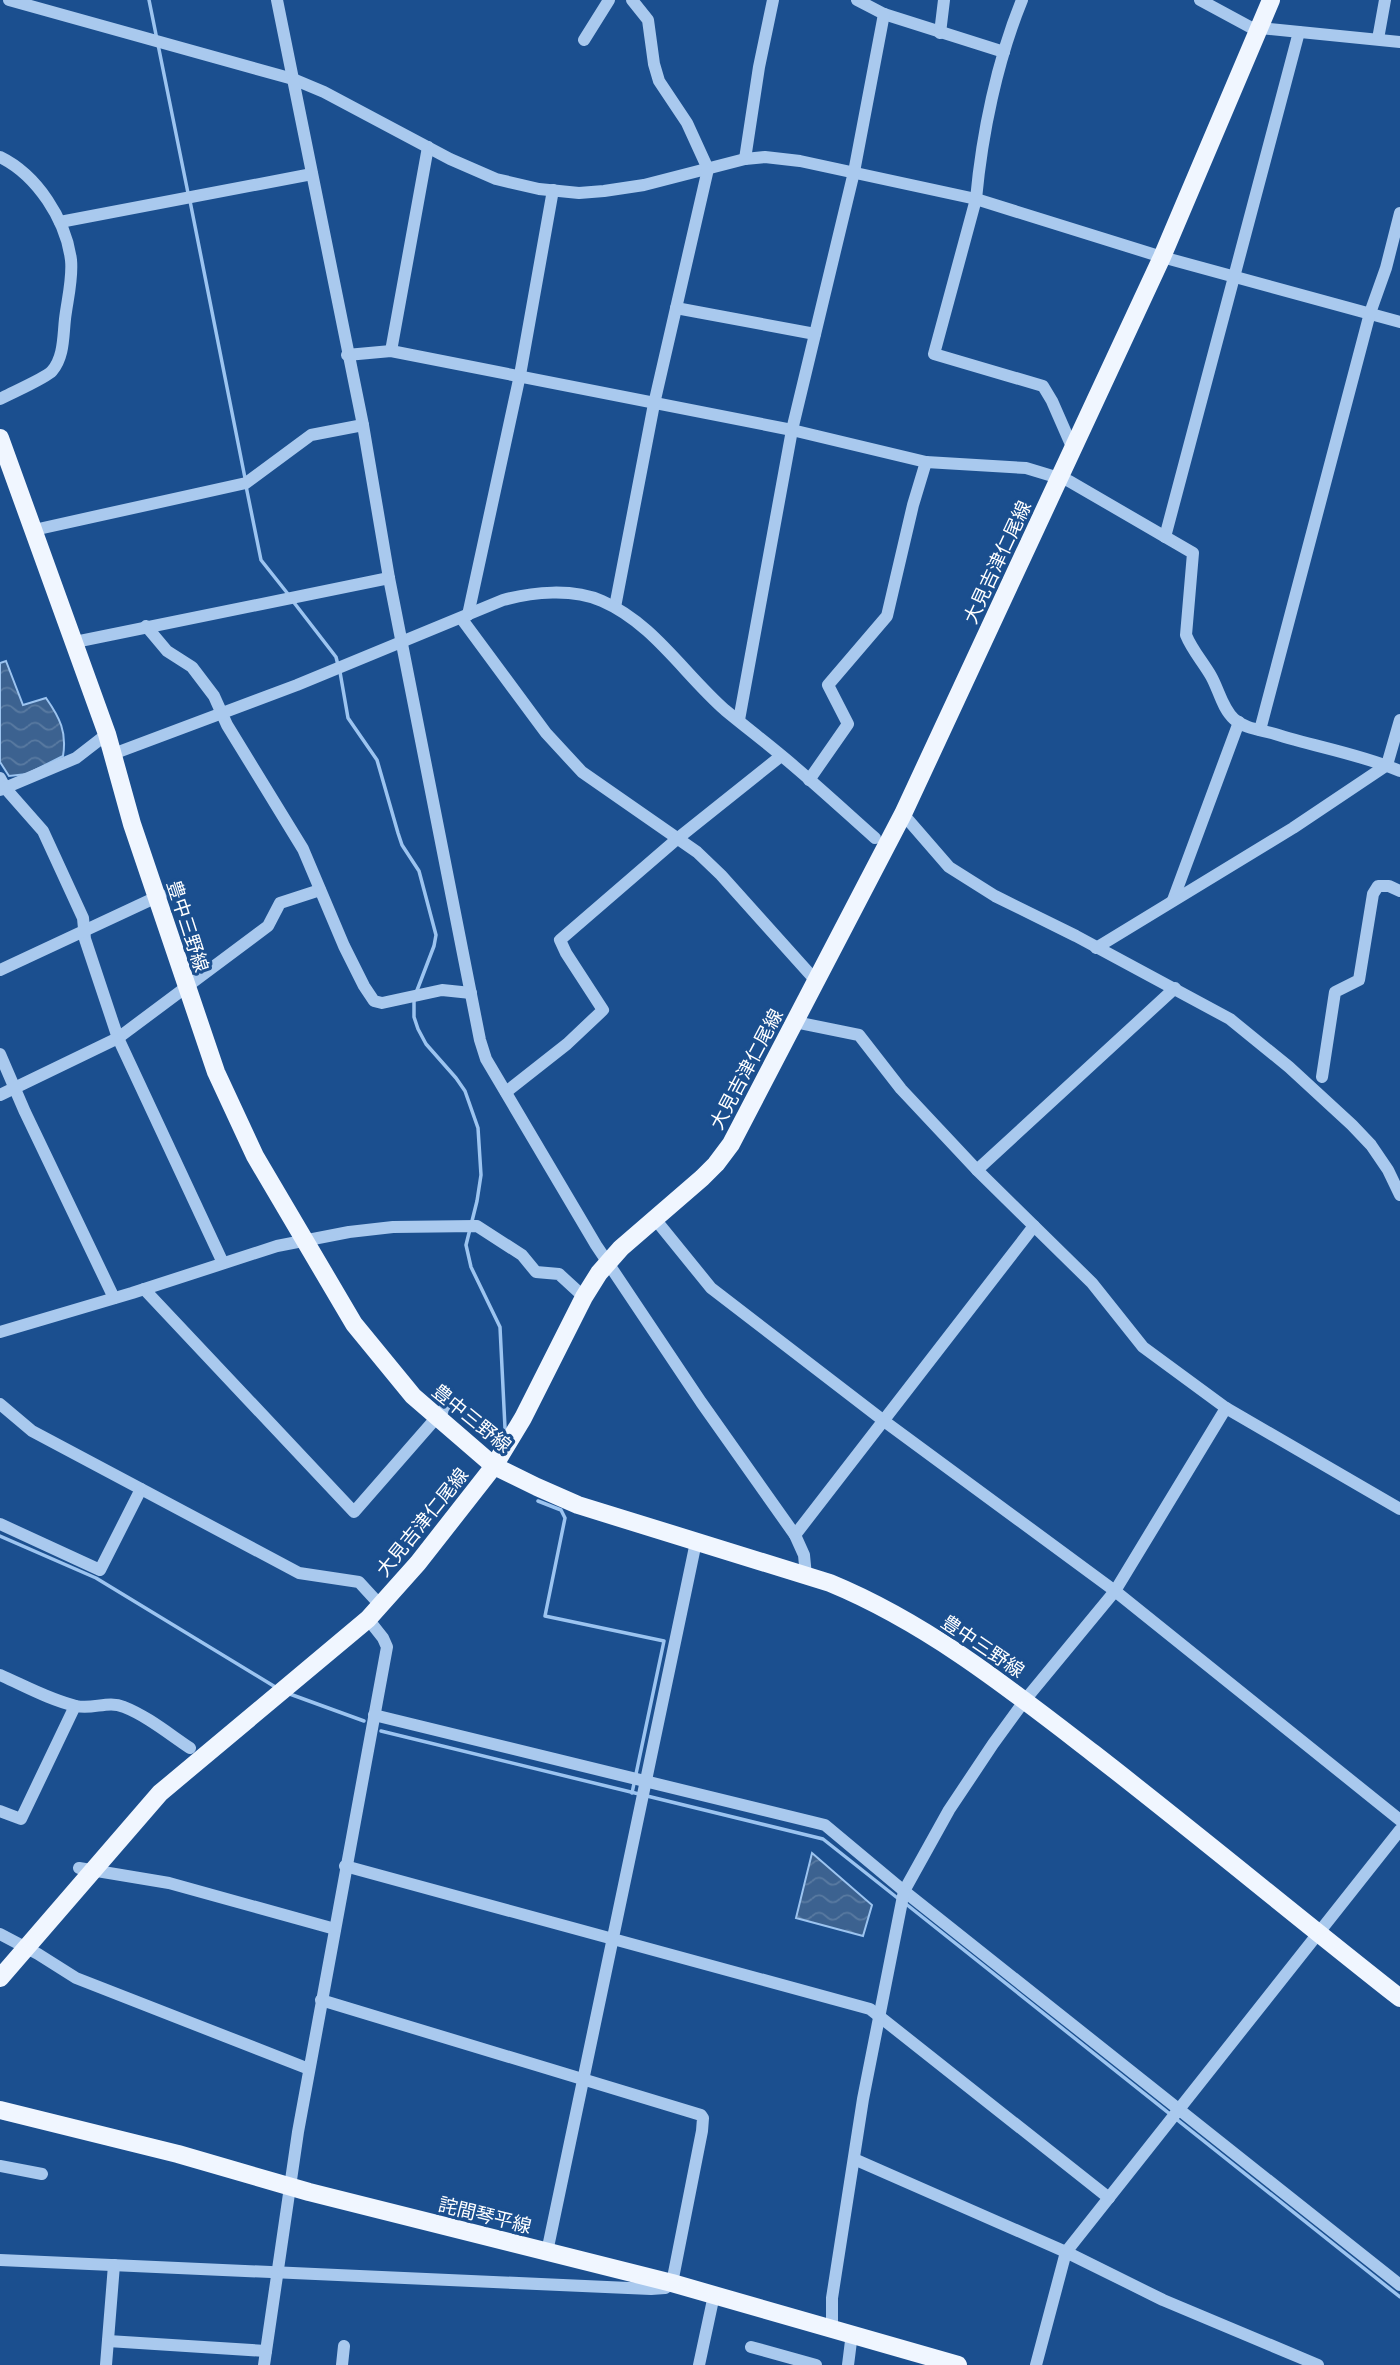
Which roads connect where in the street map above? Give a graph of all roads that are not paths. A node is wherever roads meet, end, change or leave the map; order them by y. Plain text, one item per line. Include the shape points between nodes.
1 (9, 0) edge
2 (277, 0) edge
3 (609, 0) edge
4 (632, 0) edge
5 (773, 0) edge
6 (857, 0) edge
7 (944, 0) edge
8 (1022, 0) edge
9 (1200, 0) edge
10 (1270, 0) edge
11 (1385, 0) edge
12 (884, 13) junction
13 (1259, 28) junction
14 (1299, 32) junction
15 (940, 33) junction
16 (1378, 39) junction
17 (584, 40) dead end
18 (1400, 42) edge
19 (1003, 52) junction
20 (293, 79) junction
21 (428, 147) junction
22 (0, 158) edge
23 (745, 159) junction
24 (708, 169) junction
25 (854, 172) junction
26 (312, 174) junction
27 (553, 190) junction
28 (976, 199) junction
29 (1400, 213) edge
30 (60, 222) junction
31 (1162, 257) junction
32 (1234, 276) junction
33 (676, 308) junction
34 (1370, 313) junction
35 (1400, 321) edge
36 (815, 334) junction
37 (391, 351) junction
38 (347, 355) junction
39 (520, 375) junction
40 (0, 398) edge
41 (654, 404) junction
42 (363, 425) junction
43 (792, 430) junction
44 (0, 438) edge
45 (1073, 449) junction
46 (926, 462) junction
47 (1059, 478) junction
48 (34, 530) junction
49 (1165, 537) junction
50 (389, 578) junction
51 (615, 607) junction
52 (464, 616) junction
53 (146, 626) junction
54 (75, 642) junction
55 (403, 643) junction
56 (223, 714) junction
57 (738, 720) junction
58 (1400, 720) edge
59 (1239, 722) junction
60 (1261, 730) junction
61 (107, 734) junction
62 (113, 754) junction
63 (781, 756) junction
64 (1387, 765) junction
65 (1400, 771) edge
66 (809, 780) junction
67 (2, 785) edge
68 (903, 814) junction
69 (874, 838) dead end
70 (677, 839) junction
71 (1399, 887) edge
72 (320, 890) junction
73 (160, 896) junction
74 (1173, 900) junction
75 (84, 931) junction
76 (1096, 948) junction
77 (0, 970) edge
78 (817, 982) junction
79 (186, 988) junction
80 (1175, 988) junction
81 (471, 993) junction
82 (794, 1022) junction
83 (118, 1038) junction
84 (0, 1054) edge
85 (1322, 1077) dead end
86 (15, 1088) junction
87 (506, 1092) junction
88 (0, 1096) edge
89 (977, 1170) junction
90 (1400, 1195) edge
91 (655, 1219) junction
92 (1034, 1226) junction
93 (303, 1240) junction
94 (608, 1262) junction
95 (223, 1263) junction
96 (144, 1289) junction
97 (584, 1297) junction
98 (114, 1298) junction
99 (0, 1332) edge
100 (0, 1404) edge
101 (1227, 1408) junction
102 (441, 1414) junction
103 (884, 1422) junction
104 (494, 1466) junction
105 (141, 1489) junction
106 (1400, 1509) edge
107 (0, 1524) edge
108 (795, 1535) junction
109 (696, 1542) junction
110 (806, 1576) junction
111 (1115, 1591) junction
112 (381, 1606) junction
113 (368, 1619) junction
114 (0, 1675) edge
115 (1025, 1700) junction
116 (75, 1706) junction
117 (374, 1715) junction
118 (190, 1748) dead end
119 (647, 1783) junction
120 (0, 1811) edge
121 (1400, 1820) edge
122 (1400, 1830) edge
123 (345, 1866) junction
124 (86, 1869) junction
125 (904, 1891) junction
126 (335, 1930) junction
127 (0, 1934) edge
128 (1319, 1934) junction
129 (614, 1938) junction
130 (27, 1948) junction
131 (0, 1978) edge
132 (1400, 1998) edge
133 (321, 2000) junction
134 (879, 2014) junction
135 (309, 2068) junction
136 (584, 2081) junction
137 (1179, 2110) junction
138 (1, 2114) edge
139 (854, 2159) junction
140 (0, 2166) edge
141 (43, 2174) dead end
142 (290, 2186) junction
143 (1110, 2197) junction
144 (547, 2252) junction
145 (1066, 2252) junction
146 (0, 2260) edge
147 (114, 2265) junction
148 (277, 2272) junction
149 (671, 2283) junction
150 (1400, 2285) edge
151 (714, 2295) junction
152 (832, 2327) junction
153 (852, 2333) junction
154 (108, 2341) junction
155 (344, 2346) dead end
156 (751, 2347) dead end
157 (266, 2351) junction
158 (106, 2365) edge
159 (264, 2365) edge
160 (342, 2365) edge
161 (699, 2365) edge
162 (816, 2365) edge
163 (848, 2365) edge
164 (958, 2365) edge
165 (1035, 2365) edge
166 (1318, 2365) edge

1 - 20 street
2 - 20 street
3 - 17 street
4 - 24 street via 648,20 659,81 687,124
5 - 23 street
6 - 12 street
7 - 15 street
8 - 19 street
9 - 13 street
10 - 13 main road, 大見吉津仁尾線
11 - 16 street
12 - 15 street
12 - 25 street
13 - 14 street
13 - 31 main road, 大見吉津仁尾線
14 - 16 street
14 - 32 street
15 - 19 street
16 - 18 street
19 - 28 street
20 - 21 street
20 - 26 street
21 - 27 street via 496,178
21 - 37 street
22 - 30 street via 32,180
23 - 24 street
23 - 25 street via 789,159
24 - 27 street via 644,186 579,193
24 - 33 street
25 - 28 street
25 - 36 street
26 - 30 street
26 - 38 street
27 - 39 street
28 - 31 street
28 - 45 street via 934,354 1043,386
29 - 34 street
30 - 40 street via 71,262 62,355 51,373
31 - 32 street
31 - 45 main road, 大見吉津仁尾線
32 - 34 street
32 - 49 street
33 - 36 street
33 - 41 street
34 - 35 street
34 - 60 street
36 - 43 street
37 - 38 street
37 - 39 street
38 - 42 street
39 - 41 street
39 - 52 street
41 - 43 street
41 - 51 street
42 - 48 street via 311,435 246,483
42 - 50 street
43 - 46 street
43 - 57 street
44 - 48 main road, 豊中三野線
45 - 47 main road, 大見吉津仁尾線
46 - 47 street via 1026,468
46 - 66 street via 887,616 828,685 848,724
47 - 49 street
47 - 68 main road, 大見吉津仁尾線
48 - 54 main road, 豊中三野線
49 - 59 street via 1193,553 1186,635 1224,706
50 - 53 street
50 - 55 street
51 - 52 street via 574,594 530,594
51 - 57 street via 637,621
52 - 55 street
52 - 70 street via 546,733 583,772
53 - 54 street
53 - 56 street via 167,651 192,667
54 - 61 main road, 豊中三野線
55 - 56 street
55 - 81 street
56 - 62 street
56 - 72 street via 303,849
57 - 63 street
58 - 64 street
59 - 60 street
59 - 74 street
60 - 64 street
61 - 62 main road, 豊中三野線
61 - 67 street via 76,758
62 - 73 main road, 豊中三野線 via 132,824
63 - 66 street
63 - 70 street
64 - 65 street
64 - 74 street
66 - 69 street
67 - 75 street via 43,831 83,918
68 - 76 street via 949,867 995,897
68 - 78 main road, 大見吉津仁尾線
70 - 78 street via 721,875
70 - 87 street via 561,940 603,1010
71 - 85 street via 1378,886 1373,894 1359,980 1335,992
72 - 79 street via 281,903 268,926
72 - 81 street via 374,1001 442,990
73 - 75 street
73 - 79 main road, 豊中三野線
74 - 76 street
75 - 77 street
75 - 83 street
76 - 80 street
78 - 82 main road, 大見吉津仁尾線
79 - 83 street
79 - 93 main road, 豊中三野線 via 236,1120
80 - 89 street
80 - 90 street via 1230,1019 1334,1108 1371,1145
81 - 87 street via 486,1059
82 - 89 street via 859,1035 901,1089
82 - 91 main road, 大見吉津仁尾線 via 731,1144 702,1178
83 - 86 street
83 - 95 street
84 - 86 street
86 - 88 street
86 - 98 street
87 - 94 street
89 - 92 street
91 - 94 main road, 大見吉津仁尾線
91 - 103 street via 710,1288
92 - 101 street via 1092,1283 1143,1347
92 - 103 street
93 - 95 street
93 - 97 street via 393,1227 477,1226 522,1255 536,1272 559,1274
93 - 102 main road, 豊中三野線 via 367,1342 413,1396
94 - 97 main road, 大見吉津仁尾線
94 - 108 street
95 - 96 street
96 - 98 street
96 - 102 street via 354,1512
97 - 104 main road, 大見吉津仁尾線
98 - 99 street
100 - 105 street via 32,1430
101 - 106 street
101 - 111 street
102 - 104 main road, 豊中三野線
103 - 108 street
103 - 111 street
104 - 109 main road, 豊中三野線 via 578,1505
104 - 112 main road, 大見吉津仁尾線
105 - 107 street via 100,1570
105 - 112 street via 299,1573 359,1582
108 - 110 street via 804,1555
109 - 110 main road, 豊中三野線
109 - 119 street
110 - 115 main road, 豊中三野線 via 901,1617
111 - 115 street
111 - 121 street
112 - 113 main road, 大見吉津仁尾線
113 - 117 street via 387,1647
113 - 124 main road, 大見吉津仁尾線 via 160,1793
114 - 116 street
115 - 125 street via 949,1810
115 - 128 main road, 豊中三野線
116 - 118 street via 127,1707
116 - 120 street via 21,1819
117 - 119 street
117 - 123 street
119 - 125 street via 825,1825
119 - 129 street
122 - 128 street
123 - 126 street
123 - 129 street
124 - 126 street via 170,1883
124 - 130 main road, 大見吉津仁尾線
125 - 134 street
125 - 137 street
126 - 133 street
127 - 130 street
128 - 132 main road, 豊中三野線
128 - 137 street
129 - 134 street
129 - 136 street
130 - 131 main road, 大見吉津仁尾線
130 - 135 street via 76,1979
133 - 135 street
133 - 136 street
134 - 139 street
134 - 143 street
135 - 142 street
136 - 144 street
136 - 149 street via 703,2119
137 - 143 street
137 - 150 street
138 - 142 main road, 詫間琴平線 via 178,2154
139 - 145 street
139 - 152 street via 832,2298
140 - 141 street
142 - 144 main road, 詫間琴平線
142 - 148 street
143 - 145 street
144 - 149 main road, 詫間琴平線
145 - 165 street
145 - 166 street via 1163,2300
146 - 147 street
147 - 148 street
147 - 154 street
148 - 149 street via 651,2289
148 - 157 street
149 - 151 main road, 詫間琴平線
151 - 152 main road, 詫間琴平線
151 - 161 street
152 - 153 main road, 詫間琴平線
153 - 163 street
153 - 164 main road, 詫間琴平線
154 - 157 street
154 - 158 street
155 - 160 street
156 - 162 street
157 - 159 street

